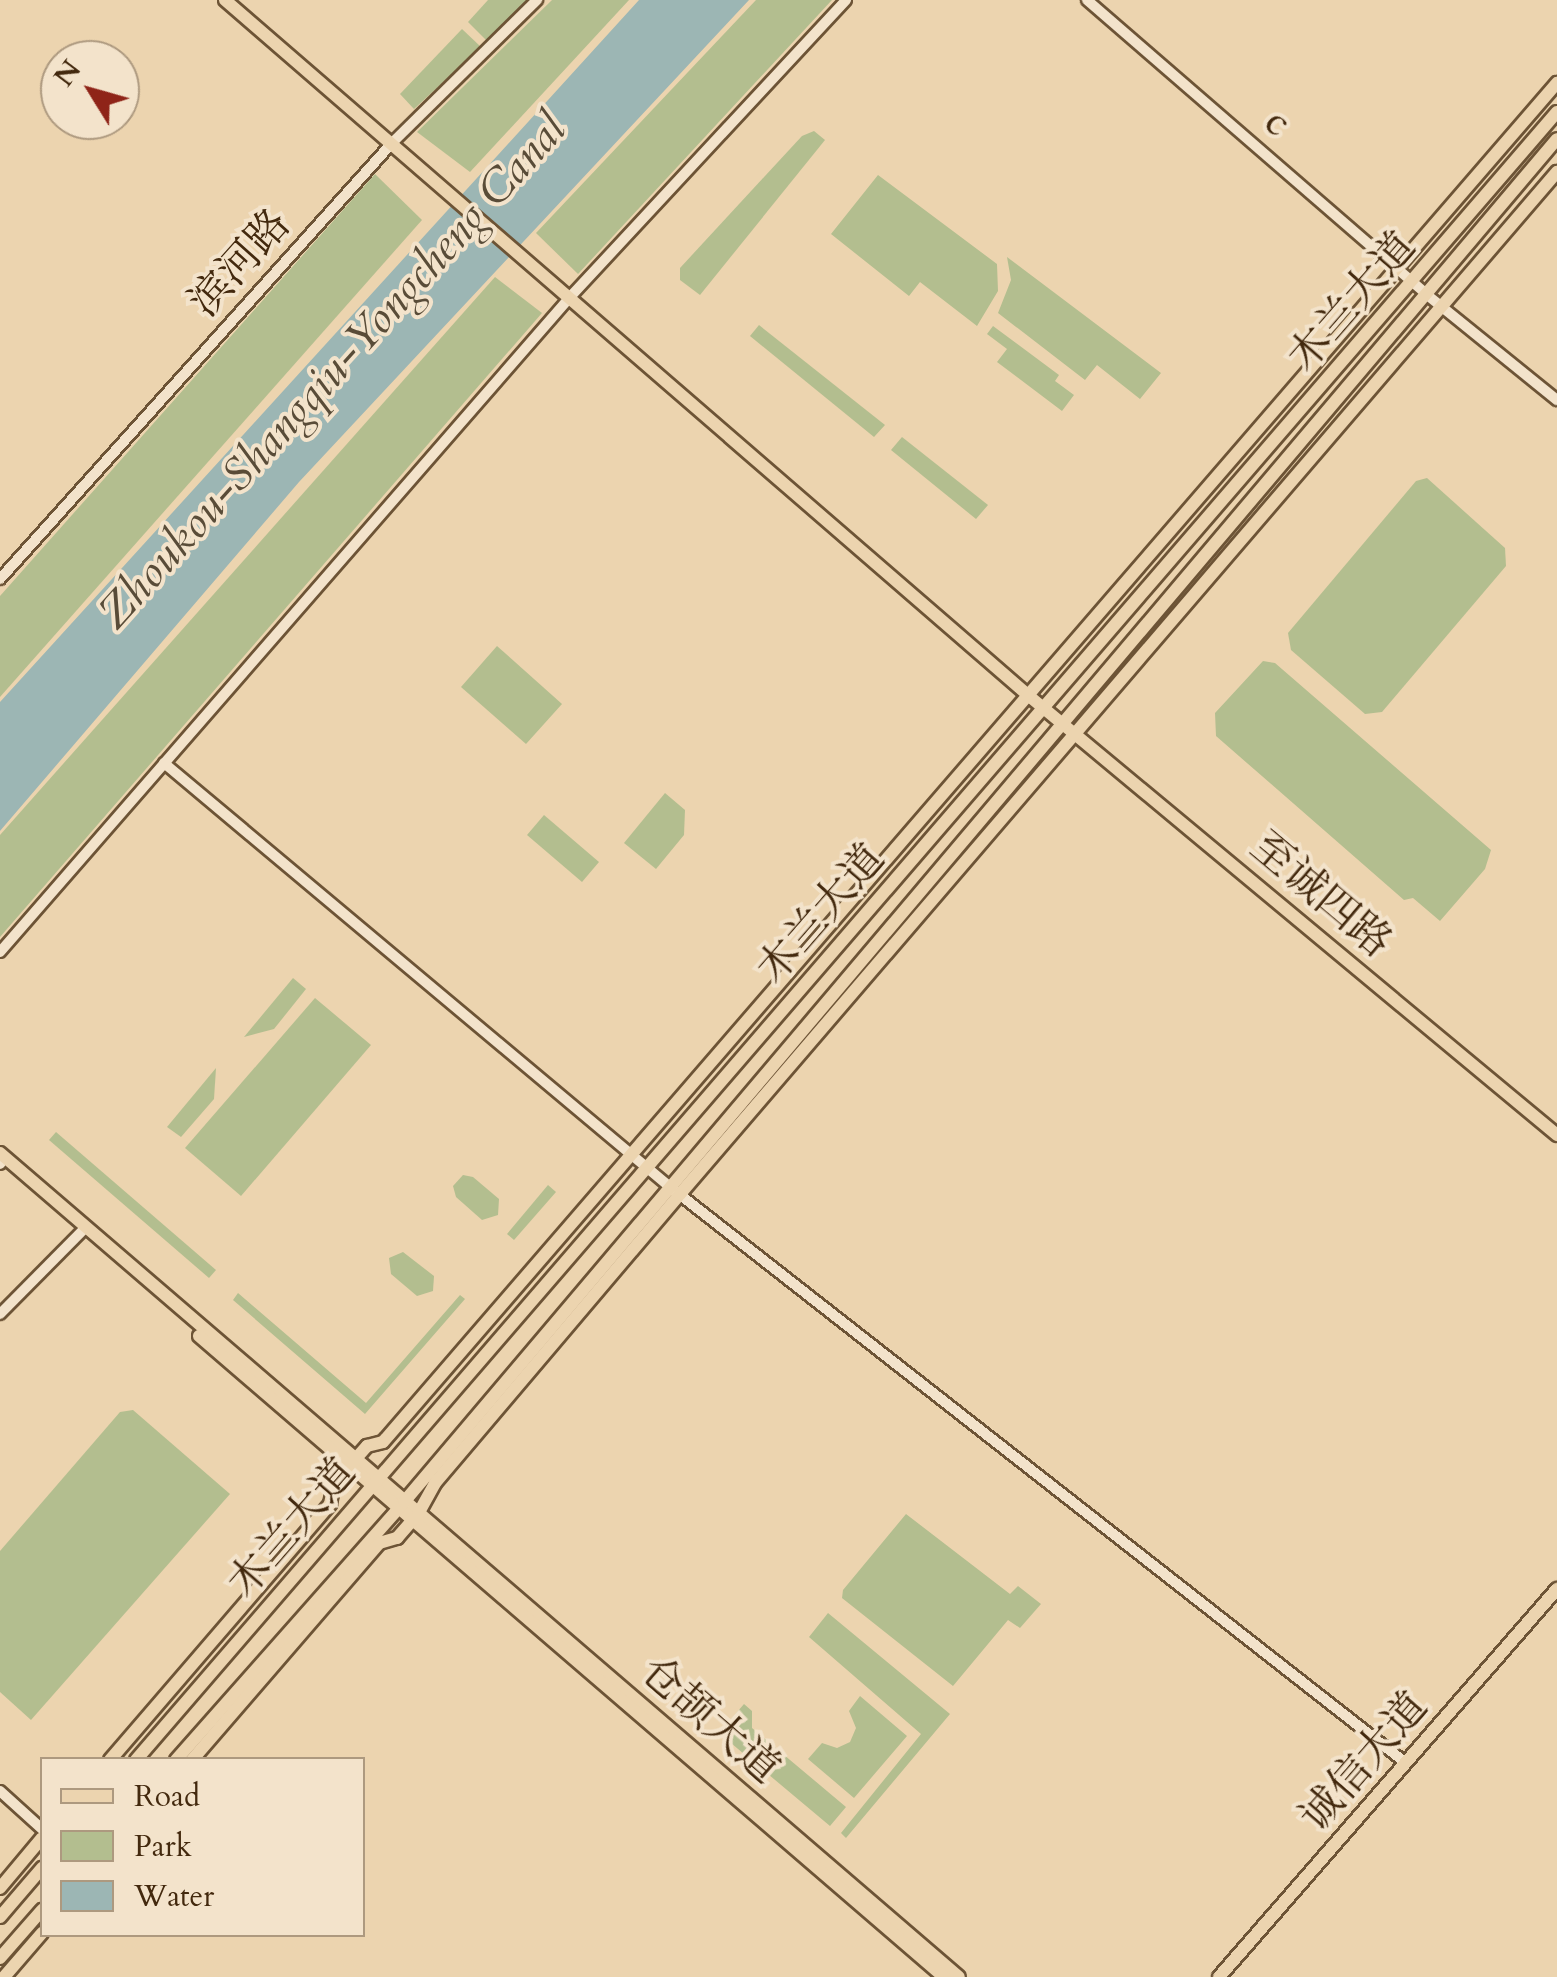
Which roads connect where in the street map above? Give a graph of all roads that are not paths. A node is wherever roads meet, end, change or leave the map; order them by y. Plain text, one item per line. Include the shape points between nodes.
1 (225, 0) edge
2 (538, 0) edge
3 (846, 0) edge
4 (1087, 0) edge
5 (1557, 84) edge
6 (1557, 112) edge
7 (1557, 140) edge
8 (392, 143) junction
9 (1557, 172) edge
10 (1399, 270) junction
11 (1413, 282) junction
12 (1426, 294) junction
13 (571, 296) junction
14 (1442, 307) junction
15 (1557, 400) edge
16 (0, 579) edge
17 (1029, 696) junction
18 (1042, 705) junction
19 (1064, 721) junction
20 (1078, 734) junction
21 (164, 763) junction
22 (0, 952) edge
23 (1557, 1135) edge
24 (0, 1153) edge
25 (631, 1154) junction
26 (0, 1163) edge
27 (648, 1166) junction
28 (675, 1191) junction
29 (83, 1230) junction
30 (0, 1314) edge
31 (352, 1463) junction
32 (374, 1482) junction
33 (401, 1506) junction
34 (415, 1518) junction
35 (1557, 1589) edge
36 (113, 1757) edge
37 (139, 1757) edge
38 (179, 1757) edge
39 (195, 1757) edge
40 (1406, 1763) junction
41 (0, 1791) edge
42 (40, 1827) edge
43 (40, 1840) edge
44 (40, 1870) edge
45 (0, 1888) edge
46 (40, 1912) edge
47 (0, 1917) edge
48 (40, 1935) edge
49 (0, 1958) edge
50 (4, 1977) edge
51 (944, 1977) edge
52 (959, 1977) edge
53 (1219, 1977) edge

1 - 8 main road, 至诚四路
2 - 8 street, 滨河路
3 - 13 street
4 - 10 street, c
5 - 10 main road
6 - 11 main road, 木兰大道
7 - 12 main road, 木兰大道
8 - 13 main road, 至诚四路
8 - 16 street, 滨河路
9 - 14 main road
10 - 11 street, c
10 - 17 main road
11 - 12 street, c
11 - 18 main road, 木兰大道
12 - 14 street, c
12 - 19 main road, 木兰大道
13 - 17 main road, 至诚四路
13 - 21 street
14 - 15 street, c
14 - 20 main road
17 - 18 main road, 至诚四路
17 - 25 main road
18 - 19 main road, 至诚四路
18 - 27 main road, 木兰大道
19 - 20 main road, 至诚四路
19 - 28 main road, 木兰大道
20 - 23 main road, 至诚四路
20 - 28 main road
21 - 22 street
21 - 25 street
24 - 29 main road
25 - 27 street
25 - 31 main road via 384,1442 367,1446
26 - 29 main road
27 - 28 street
27 - 32 main road, 木兰大道
28 - 33 main road, 木兰大道
28 - 34 main road via 435,1483
28 - 40 street
29 - 30 street
29 - 31 main road
31 - 32 main road
31 - 36 main road via 334,1483 330,1504
32 - 33 main road
32 - 37 main road, 木兰大道
33 - 34 main road
33 - 38 main road, 木兰大道
34 - 39 main road via 397,1538 379,1543
34 - 51 main road, 仓颉大道
34 - 52 main road, 仓颉大道
35 - 40 main road, 诚信大道
40 - 53 main road, 诚信大道
41 - 42 street
43 - 45 main road
44 - 47 main road
46 - 49 main road
48 - 50 main road

